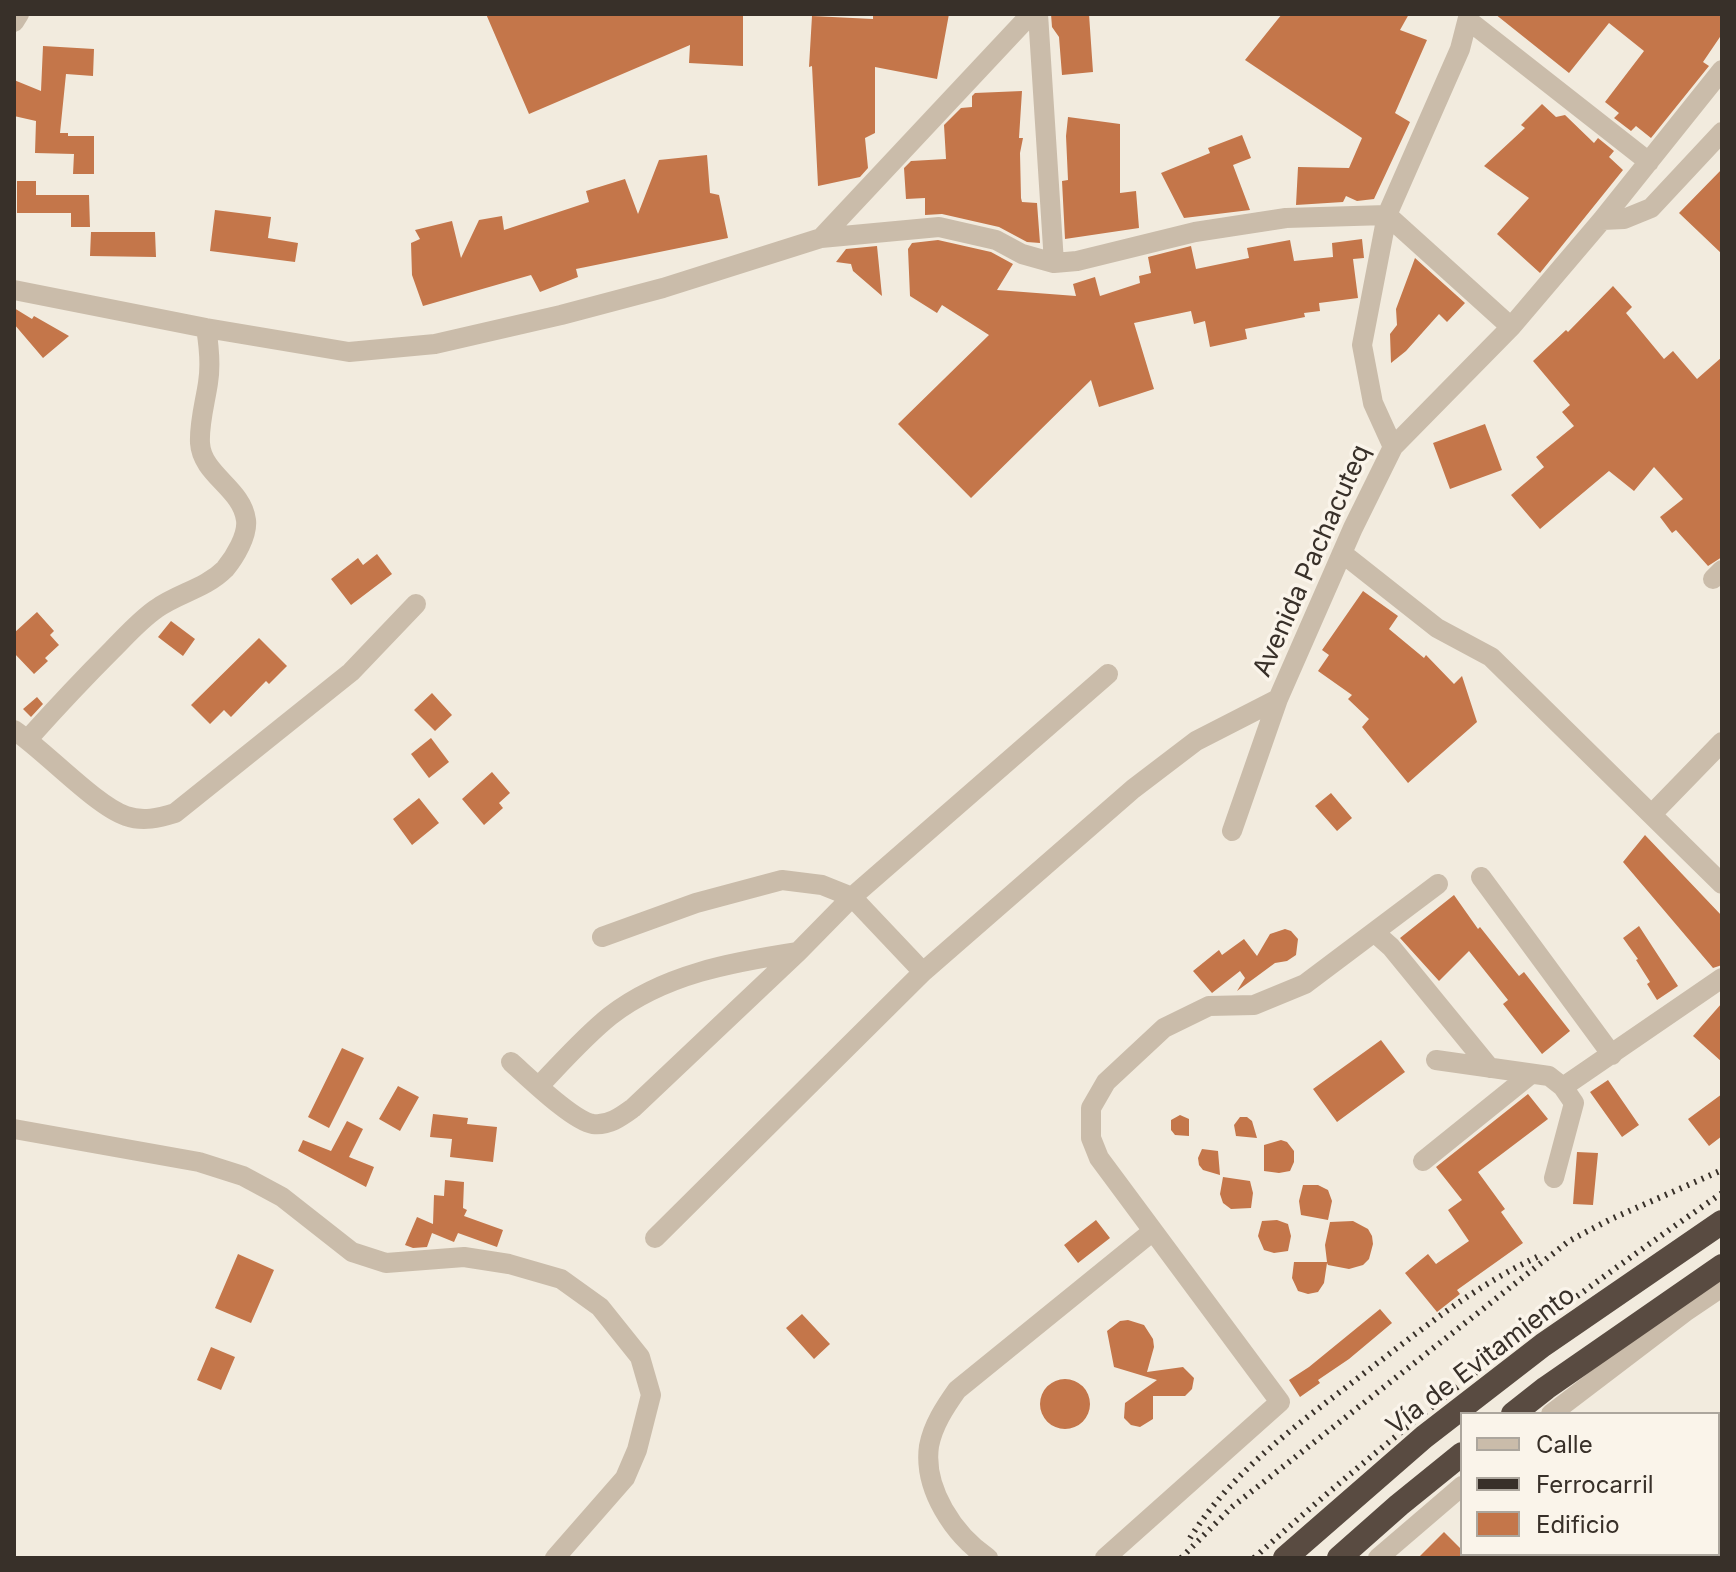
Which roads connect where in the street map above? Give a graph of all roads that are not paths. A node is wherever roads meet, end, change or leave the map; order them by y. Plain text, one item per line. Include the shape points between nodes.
1 (19, 14) edge
2 (1031, 14) edge
3 (1038, 14) edge
4 (1468, 17) edge
5 (14, 22) edge
6 (1722, 70) edge
7 (1722, 132) edge
8 (1649, 162) junction
9 (1387, 215) junction
10 (1602, 220) junction
11 (821, 238) junction
12 (1054, 263) junction
13 (14, 290) edge
14 (1511, 327) junction
15 (206, 328) junction
16 (1393, 447) junction
17 (1342, 553) junction
18 (416, 604) dead end
19 (1108, 674) dead end
20 (1278, 699) junction
21 (21, 734) edge
22 (1722, 742) edge
23 (1652, 814) junction
24 (1232, 831) dead end
25 (1481, 877) dead end
26 (1438, 884) dead end
27 (1722, 884) edge
28 (852, 897) junction
29 (1374, 932) junction
30 (602, 937) dead end
31 (798, 952) junction
32 (923, 972) junction
33 (1722, 978) edge
34 (1612, 1055) junction
35 (1436, 1060) dead end
36 (511, 1062) dead end
37 (1490, 1068) junction
38 (1531, 1074) junction
39 (539, 1086) junction
40 (1563, 1087) junction
41 (14, 1129) edge
42 (1423, 1161) dead end
43 (1554, 1178) dead end
44 (1722, 1222) edge
45 (1153, 1231) junction
46 (655, 1238) dead end
47 (1722, 1266) edge
48 (1722, 1287) edge
49 (1680, 1305) junction
50 (1516, 1412) edge
51 (1553, 1412) edge
52 (1460, 1456) edge
53 (1460, 1488) edge
54 (563, 1555) edge
55 (988, 1558) edge
56 (1105, 1558) edge
57 (1285, 1558) edge
58 (1339, 1558) edge
59 (1378, 1558) edge

1 - 5 street
2 - 11 street
3 - 12 street
4 - 8 street
4 - 9 street, Avenida Pachacuteq via 1460,49
6 - 8 street
7 - 10 street via 1651,208 1624,219
8 - 10 street
9 - 12 street via 1286,218
9 - 14 street
9 - 16 street, Avenida Pachacuteq via 1362,345 1373,403
10 - 14 street
11 - 12 street via 939,227 996,240
11 - 15 street via 663,288 435,344 349,352
13 - 15 street
14 - 16 street
15 - 21 street via 209,381 200,447 208,466 243,504 247,523 239,548 206,583 158,607
16 - 17 street, Avenida Pachacuteq
17 - 20 street, Avenida Pachacuteq
17 - 23 street via 1437,628 1491,657
18 - 21 street via 351,672 175,813 151,820 126,816
19 - 28 street
20 - 24 street, Avenida Pachacuteq
20 - 32 street via 1196,741 1133,789
22 - 23 street
23 - 27 street
25 - 34 street
26 - 29 street
28 - 30 street via 822,885 782,880 696,903
28 - 31 street
28 - 32 street
29 - 37 street
29 - 45 street via 1305,984 1254,1005 1209,1006 1164,1028 1106,1082 1091,1108 1091,1138 1099,1158
31 - 39 street via 694,973 655,989 611,1015
31 - 39 street via 615,1121 593,1124
32 - 46 street
33 - 34 street
34 - 40 street
35 - 37 street
36 - 39 street
37 - 38 street
38 - 40 street via 1549,1076
38 - 42 street
40 - 43 street via 1574,1103
41 - 54 street via 199,1162 243,1176 282,1197 352,1252 386,1263 464,1257 509,1264 561,1279 600,1307 640,1357 651,1395 625,1478
44 - 57 highway, Vía de Evitamiento via 1531,1354 1424,1437
45 - 55 street via 957,1390 940,1414 929,1446 940,1506
45 - 56 street via 1280,1402
47 - 49 highway
48 - 49 street
49 - 50 highway
49 - 51 street
52 - 58 highway
53 - 59 street

